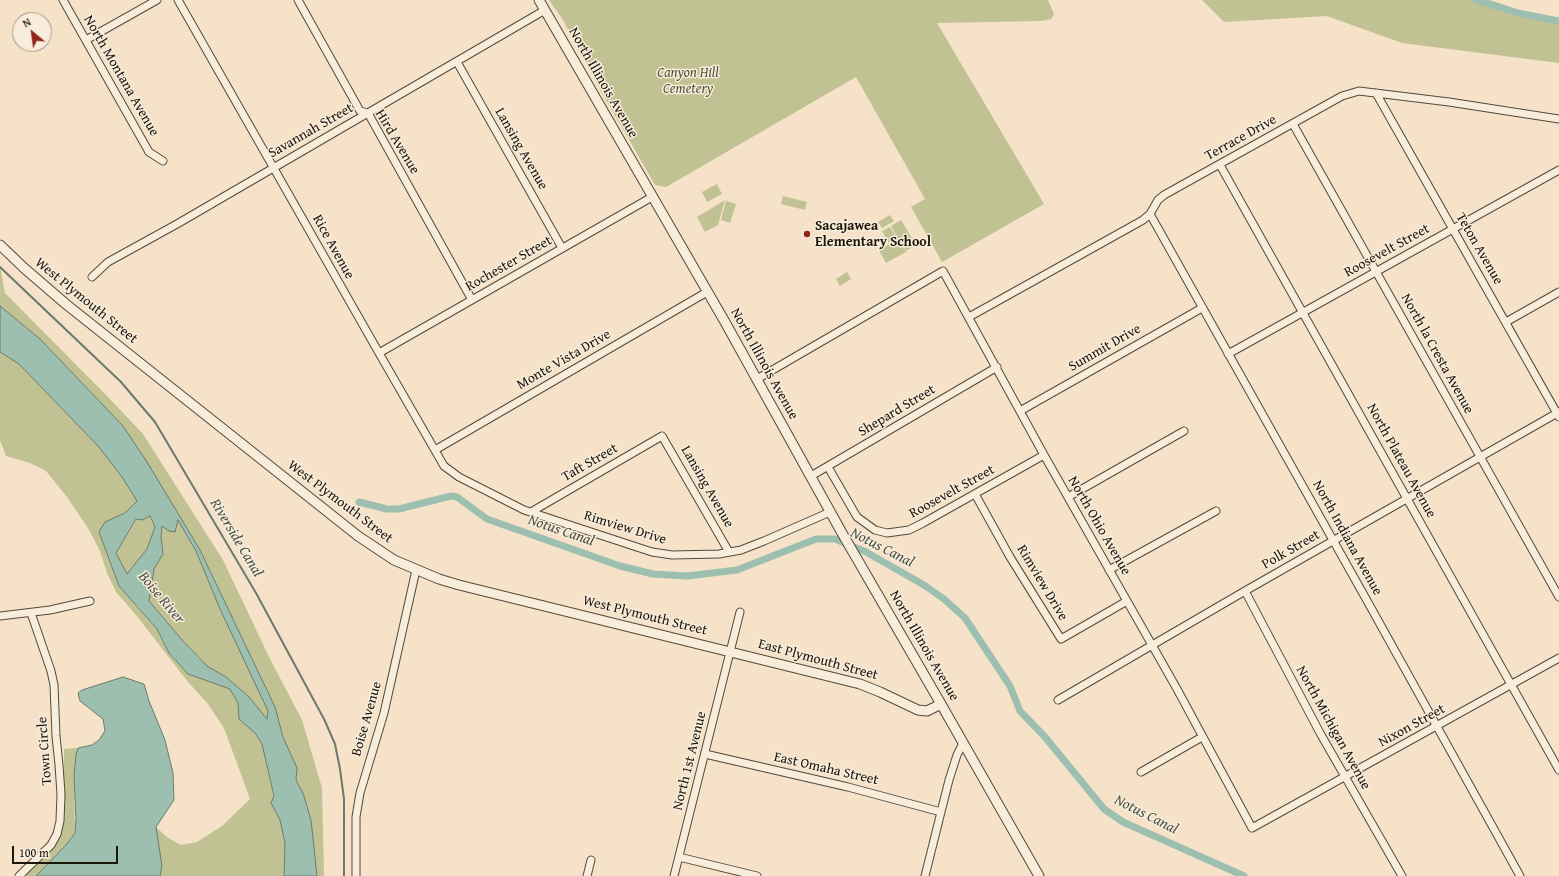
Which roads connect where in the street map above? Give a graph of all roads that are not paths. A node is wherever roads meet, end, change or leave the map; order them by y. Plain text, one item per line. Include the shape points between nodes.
1 (62, 0) edge
2 (157, 0) edge
3 (178, 0) edge
4 (298, 0) edge
5 (539, 0) edge
6 (546, 10) junction
7 (86, 40) junction
8 (457, 62) junction
9 (1376, 93) junction
10 (368, 113) junction
11 (1559, 119) edge
12 (1293, 124) junction
13 (163, 161) dead end
14 (1220, 165) junction
15 (274, 168) junction
16 (1559, 170) edge
17 (652, 197) junction
18 (1150, 214) junction
19 (1453, 229) junction
20 (0, 245) edge
21 (562, 248) junction
22 (1376, 272) junction
23 (92, 277) dead end
24 (707, 292) junction
25 (1559, 292) edge
26 (472, 300) junction
27 (1202, 308) junction
28 (1303, 313) junction
29 (969, 317) junction
30 (1506, 322) junction
31 (379, 354) junction
32 (1228, 354) junction
33 (996, 367) junction
34 (756, 379) junction
35 (1020, 411) junction
36 (1558, 415) edge
37 (1184, 431) dead end
38 (662, 436) joint
39 (435, 450) junction
40 (1044, 455) junction
41 (1480, 457) junction
42 (828, 467) junction
43 (811, 476) junction
44 (483, 489) joint
45 (975, 494) junction
46 (1068, 497) junction
47 (1408, 499) junction
48 (1216, 511) dead end
49 (531, 512) junction
50 (830, 512) junction
51 (1333, 540) junction
52 (729, 552) junction
53 (416, 570) junction
54 (1109, 570) junction
55 (1245, 591) junction
56 (1559, 597) edge
57 (90, 601) dead end
58 (1127, 601) junction
59 (740, 612) dead end
60 (31, 613) junction
61 (0, 616) edge
62 (1151, 644) junction
63 (730, 651) junction
64 (1559, 658) edge
65 (1511, 685) junction
66 (1058, 700) dead end
67 (941, 704) junction
68 (1437, 727) junction
69 (1202, 737) junction
70 (963, 743) junction
71 (705, 754) junction
72 (1559, 770) edge
73 (1140, 772) dead end
74 (1345, 777) junction
75 (941, 812) junction
76 (1276, 815) joint
77 (679, 857) junction
78 (591, 860) dead end
79 (19, 876) edge
80 (356, 876) edge
81 (587, 876) edge
82 (674, 876) edge
83 (757, 876) edge
84 (925, 876) edge
85 (1039, 876) edge
86 (1402, 876) edge
87 (1520, 876) edge

1 - 7 street, North Montana Avenue
2 - 7 street
3 - 15 street, Rice Avenue
4 - 10 street, Hird Avenue via 360,111
5 - 6 street, North Illinois Avenue
6 - 8 street, Savannah Street
6 - 17 street, North Illinois Avenue
7 - 13 street, North Montana Avenue via 149,152
8 - 10 street, Savannah Street
8 - 21 street, Lansing Avenue
9 - 11 street, Terrace Drive
9 - 12 street, Terrace Drive via 1359,91 1342,96
9 - 19 street, Teton Avenue
10 - 15 street, Savannah Street
10 - 26 street, Hird Avenue
12 - 14 street, Terrace Drive
12 - 22 street, North la Cresta Avenue
14 - 18 street, Terrace Drive via 1164,195
14 - 28 street, North Plateau Avenue
15 - 23 street, Savannah Street via 108,262
15 - 31 street, Rice Avenue
16 - 19 street, Roosevelt Street
17 - 21 street, Rochester Street
17 - 24 street, North Illinois Avenue
18 - 27 street, North Indiana Avenue
18 - 29 street, Terrace Drive
19 - 22 street, Roosevelt Street
19 - 30 street, Teton Avenue
20 - 53 street, West Plymouth Street via 67,305 358,536 394,560
21 - 26 street, Rochester Street
22 - 28 street, Roosevelt Street
22 - 41 street, North la Cresta Avenue
24 - 34 street, North Illinois Avenue
24 - 39 street, Monte Vista Drive
25 - 30 street
26 - 31 street, Rochester Street
27 - 32 street, North Indiana Avenue
27 - 35 street, Summit Drive
28 - 32 street, Roosevelt Street
28 - 47 street, North Plateau Avenue
29 - 33 street, North Ohio Avenue
29 - 34 street, North Ohio Avenue via 943,271
30 - 36 street, Teton Avenue
31 - 39 street, Rice Avenue
32 - 51 street, North Indiana Avenue
33 - 35 street, North Ohio Avenue
33 - 42 street, Shepard Street
34 - 43 street, North Illinois Avenue
35 - 40 street, North Ohio Avenue
36 - 41 street, Polk Street
37 - 46 street
38 - 49 street, Taft Street
38 - 52 street, Lansing Avenue
39 - 44 street, Rice Avenue via 444,466
40 - 45 street, Roosevelt Street
40 - 46 street, North Ohio Avenue
41 - 47 street, Polk Street
41 - 56 street, North la Cresta Avenue
42 - 43 street, Shepard Street
42 - 45 street, Roosevelt Street via 857,517 875,530 887,533 910,530
43 - 50 street, North Illinois Avenue
44 - 49 street, Rimview Drive
45 - 58 street, Rimview Drive via 1010,557 1061,639
46 - 54 street, North Ohio Avenue
47 - 51 street, Polk Street
47 - 65 street, North Plateau Avenue
48 - 54 street
49 - 52 street, Rimview Drive via 652,552 672,556
50 - 52 street, Rimview Drive via 764,541
50 - 67 street, North Illinois Avenue
51 - 55 street, Polk Street
51 - 68 street, North Indiana Avenue
53 - 63 street, West Plymouth Street via 439,579
53 - 80 street, Boise Avenue via 384,713 360,793 356,817
54 - 58 street, North Ohio Avenue
55 - 62 street, Polk Street
55 - 74 street, North Michigan Avenue
57 - 60 street
58 - 62 street, North Ohio Avenue
59 - 63 street, North 1st Avenue
60 - 61 street
60 - 79 street, Town Circle via 54,685 60,772 60,821 51,845
62 - 66 street, Polk Street
62 - 69 street, North Ohio Avenue
63 - 67 street, East Plymouth Street via 860,684 918,710 927,711
63 - 71 street, North 1st Avenue
64 - 65 street, Nixon Street
65 - 68 street, Nixon Street
65 - 72 street, North Plateau Avenue
67 - 70 street, North Illinois Avenue
68 - 74 street, Nixon Street
68 - 87 street, North Indiana Avenue
69 - 73 street
69 - 76 street, North Ohio Avenue via 1252,828
70 - 75 street via 956,755
70 - 85 street, North Illinois Avenue
71 - 75 street, East Omaha Street via 848,787
71 - 77 street, North 1st Avenue
74 - 76 street, Nixon Street
74 - 86 street, North Michigan Avenue
75 - 84 street
77 - 82 street, North 1st Avenue
77 - 83 street
78 - 81 street

